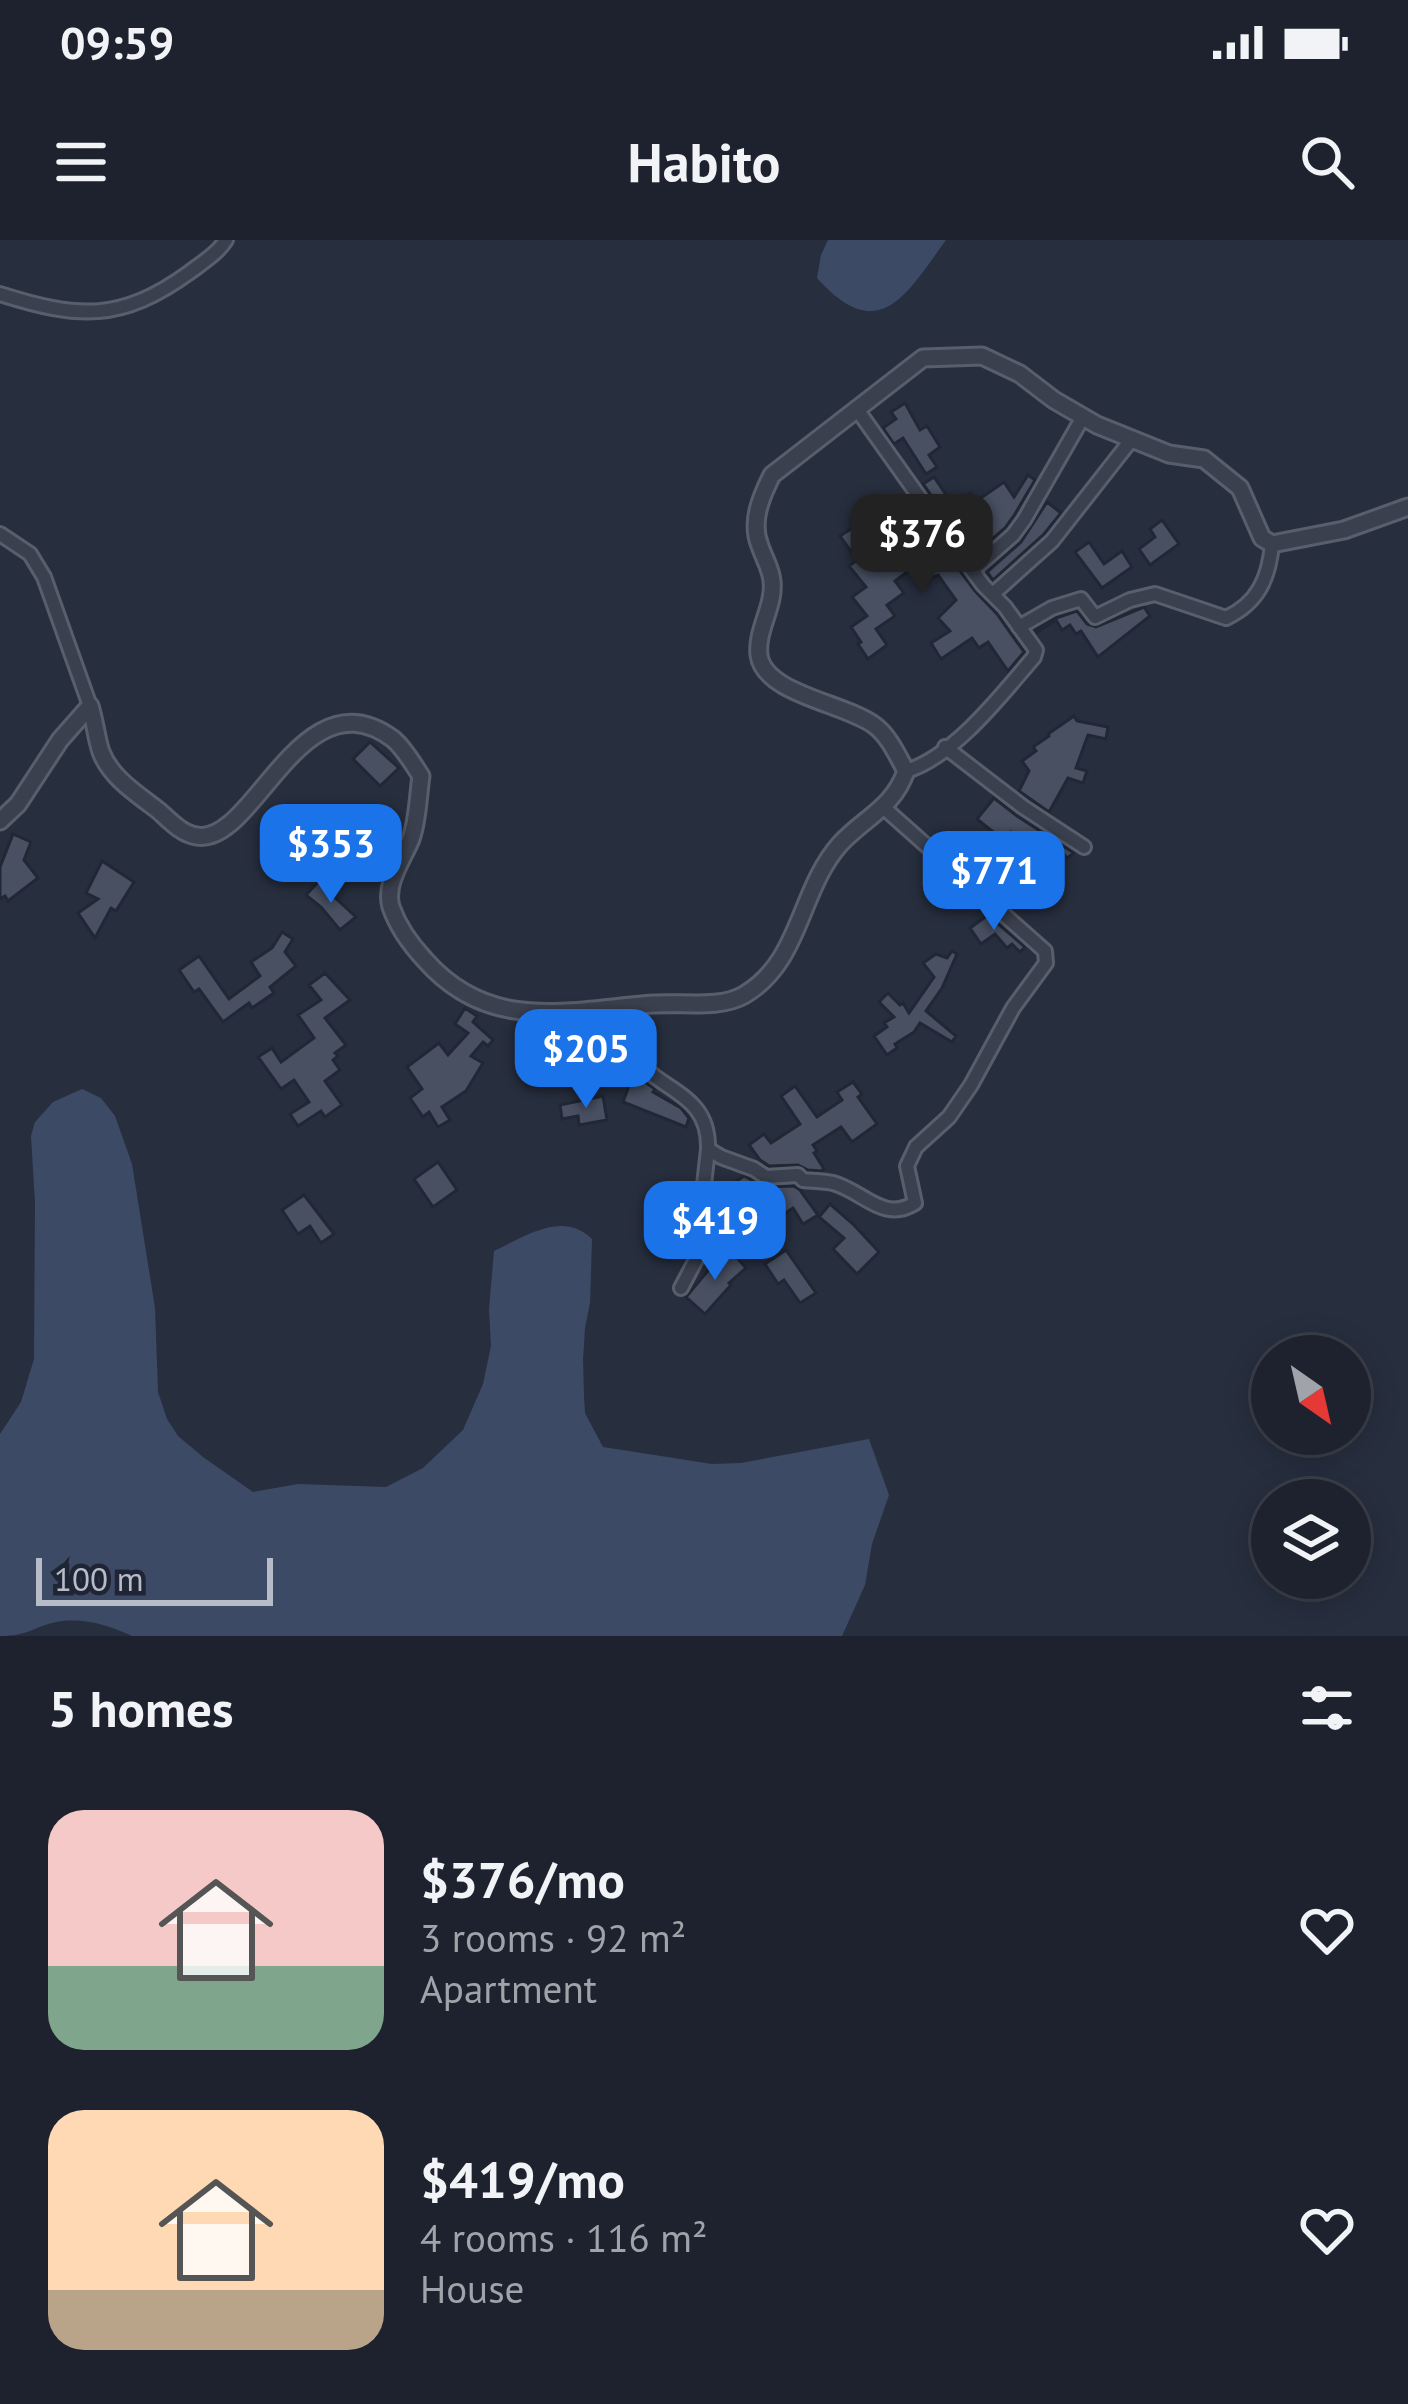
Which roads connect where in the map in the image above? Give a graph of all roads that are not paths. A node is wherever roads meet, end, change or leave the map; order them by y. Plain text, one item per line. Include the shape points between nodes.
1 (226, 240) edge
2 (0, 294) edge
3 (856, 408) junction
4 (1083, 417) junction
5 (1132, 439) junction
6 (1408, 507) edge
7 (0, 534) edge
8 (1272, 544) junction
9 (973, 570) junction
10 (994, 593) junction
11 (1018, 627) junction
12 (90, 706) junction
13 (945, 747) junction
14 (906, 771) junction
15 (883, 807) junction
16 (0, 821) edge
17 (1084, 847) dead end
18 (635, 1006) junction
19 (708, 1149) junction
20 (681, 1288) dead end

1 - 2 street via 161,292 107,313
3 - 4 street via 923,358 982,356
3 - 9 street
3 - 14 street via 772,475 762,495 755,524 772,595 759,655 766,673 786,687 880,729
4 - 5 street
4 - 9 street via 1024,520
5 - 8 street via 1204,459 1222,472
5 - 10 street via 1052,542
6 - 8 street
7 - 12 street via 31,554 44,577
8 - 11 street via 1251,603 1226,618 1155,594 1095,617 1081,599
9 - 10 street
10 - 11 street
11 - 13 street via 1034,657
12 - 16 street
12 - 18 street via 115,775 199,837 238,815 294,752 334,725 366,726 395,741 422,776 389,902 439,976 505,1010
13 - 14 street
13 - 17 street
14 - 15 street
15 - 18 street via 840,844 766,980 739,998
15 - 19 street via 1045,951 1046,962 949,1117 916,1147 907,1166 910,1207 887,1209 798,1175 766,1177
18 - 19 street via 630,1040 640,1063 706,1118
19 - 20 street via 709,1237

